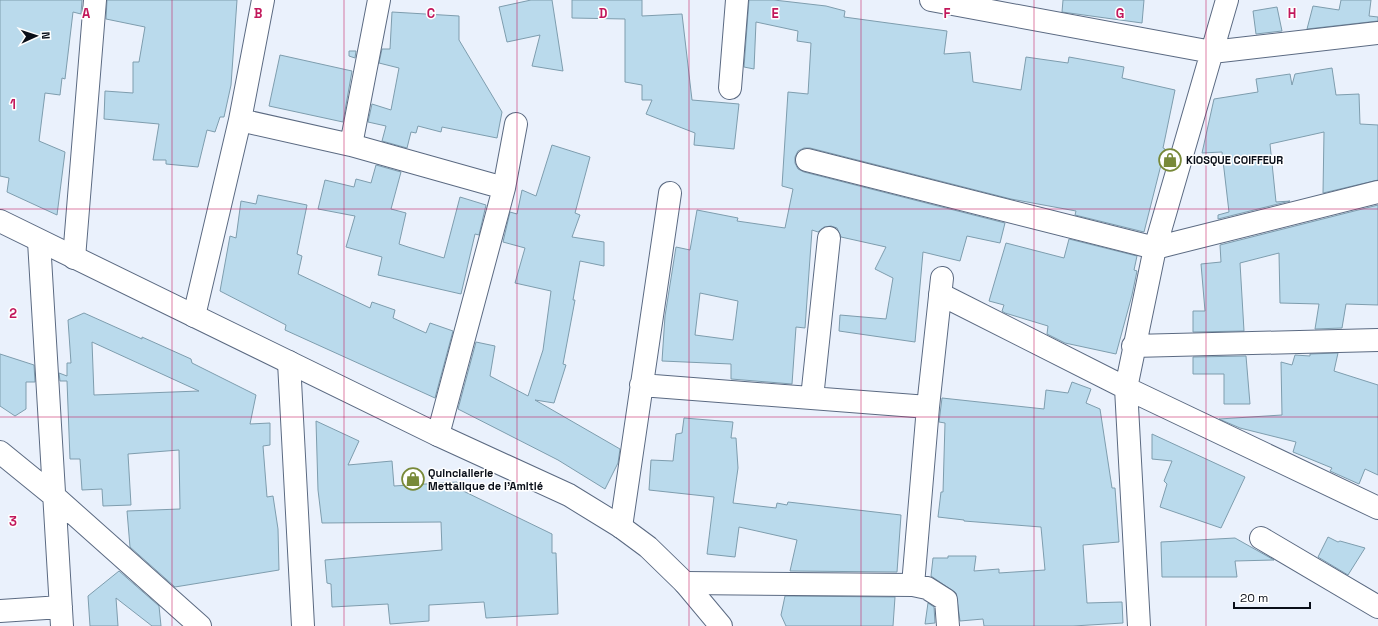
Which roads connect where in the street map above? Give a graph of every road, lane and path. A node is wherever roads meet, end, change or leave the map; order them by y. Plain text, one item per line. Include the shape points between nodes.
1 (95, 0) edge
2 (263, 0) edge
3 (379, 0) edge
4 (737, 0) edge
5 (931, 0) edge
6 (1227, 0) edge
7 (989, 5) edge
8 (1378, 33) edge
9 (1212, 52) junction
10 (730, 88) dead end
11 (240, 120) junction
12 (516, 124) dead end
13 (352, 144) junction
14 (807, 160) dead end
15 (504, 188) junction
16 (1378, 192) edge
17 (670, 193) dead end
18 (0, 221) edge
19 (829, 238) dead end
20 (39, 241) junction
21 (1155, 248) junction
22 (74, 258) junction
23 (194, 316) junction
24 (1378, 340) edge
25 (1134, 346) junction
26 (289, 362) junction
27 (641, 385) junction
28 (1126, 388) junction
29 (812, 398) junction
30 (928, 407) junction
31 (438, 435) junction
32 (0, 452) edge
33 (54, 496) junction
34 (1378, 508) edge
35 (621, 527) junction
36 (1261, 538) dead end
37 (685, 583) junction
38 (913, 585) junction
39 (1378, 607) edge
40 (0, 611) edge
41 (61, 617) edge
42 (200, 626) edge
43 (303, 626) edge
44 (721, 626) edge
45 (948, 626) edge
46 (1139, 626) edge

1 - 22 street
2 - 11 street
3 - 13 street
4 - 10 street
5 - 7 street
6 - 9 street
7 - 9 street
8 - 9 street
9 - 21 street
11 - 13 street
11 - 23 street
12 - 15 street
13 - 15 street
14 - 21 street
15 - 31 street
16 - 21 street
17 - 27 street
18 - 20 street
19 - 29 street
20 - 22 street
20 - 33 street
21 - 25 street
22 - 23 street
23 - 26 street
24 - 25 street
25 - 28 street
26 - 31 street
26 - 43 street
27 - 29 street
27 - 35 street
28 - 30 street via 941,286
28 - 34 street
28 - 46 street
29 - 30 street
30 - 38 street
31 - 35 street via 569,495
32 - 33 street
33 - 41 street
33 - 42 street
35 - 37 street via 648,547
36 - 39 street
37 - 38 street
37 - 44 street
38 - 45 street via 927,588 946,600
40 - 41 street

